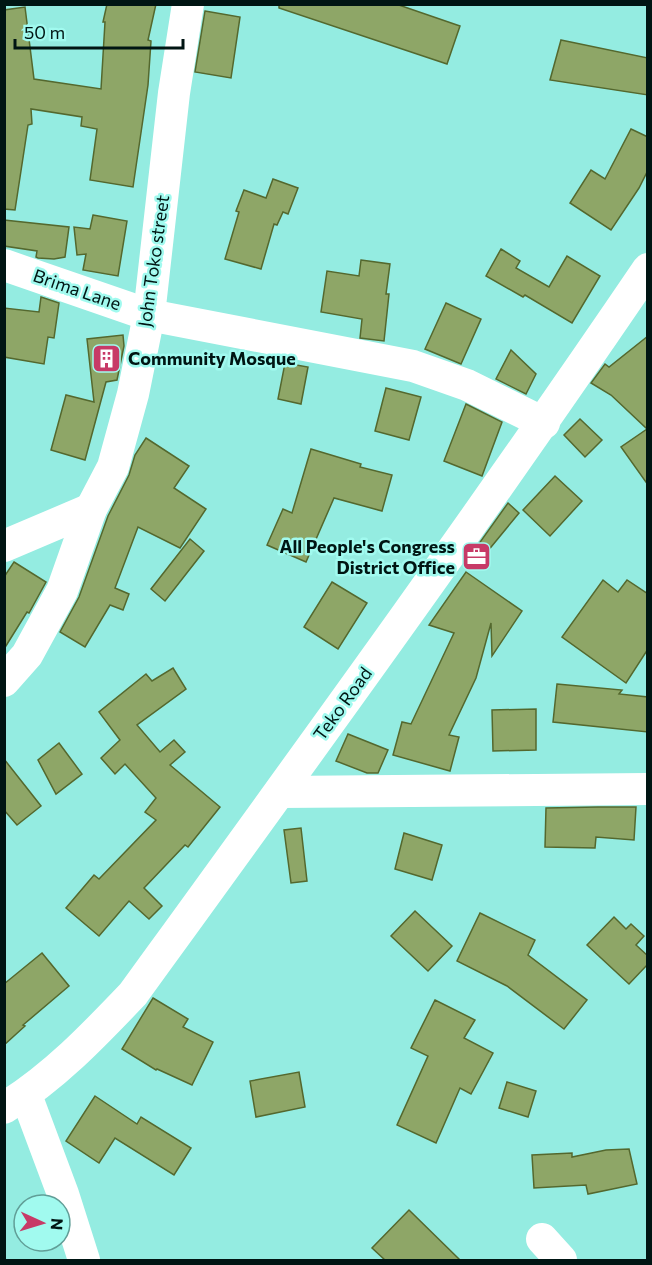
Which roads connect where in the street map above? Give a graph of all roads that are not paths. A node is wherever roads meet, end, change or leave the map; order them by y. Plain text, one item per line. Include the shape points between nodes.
1 (188, 4) edge
2 (4, 265) edge
3 (648, 270) edge
4 (148, 315) junction
5 (544, 423) junction
6 (91, 509) junction
7 (4, 546) edge
8 (4, 681) edge
9 (648, 789) edge
10 (280, 792) junction
11 (15, 1101) edge
12 (84, 1260) edge

1 - 4 street, John Toko street
2 - 4 street, Brima Lane
3 - 5 street, Teko Road
4 - 5 street, Brima Lane via 413,366 467,385
4 - 6 street, John Toko street via 133,394 113,467
5 - 10 street, Teko Road
6 - 7 street
6 - 8 street, John Toko street via 62,591 27,655
9 - 10 street
10 - 11 street, Teko Road via 133,994 82,1048
11 - 12 street via 63,1194

